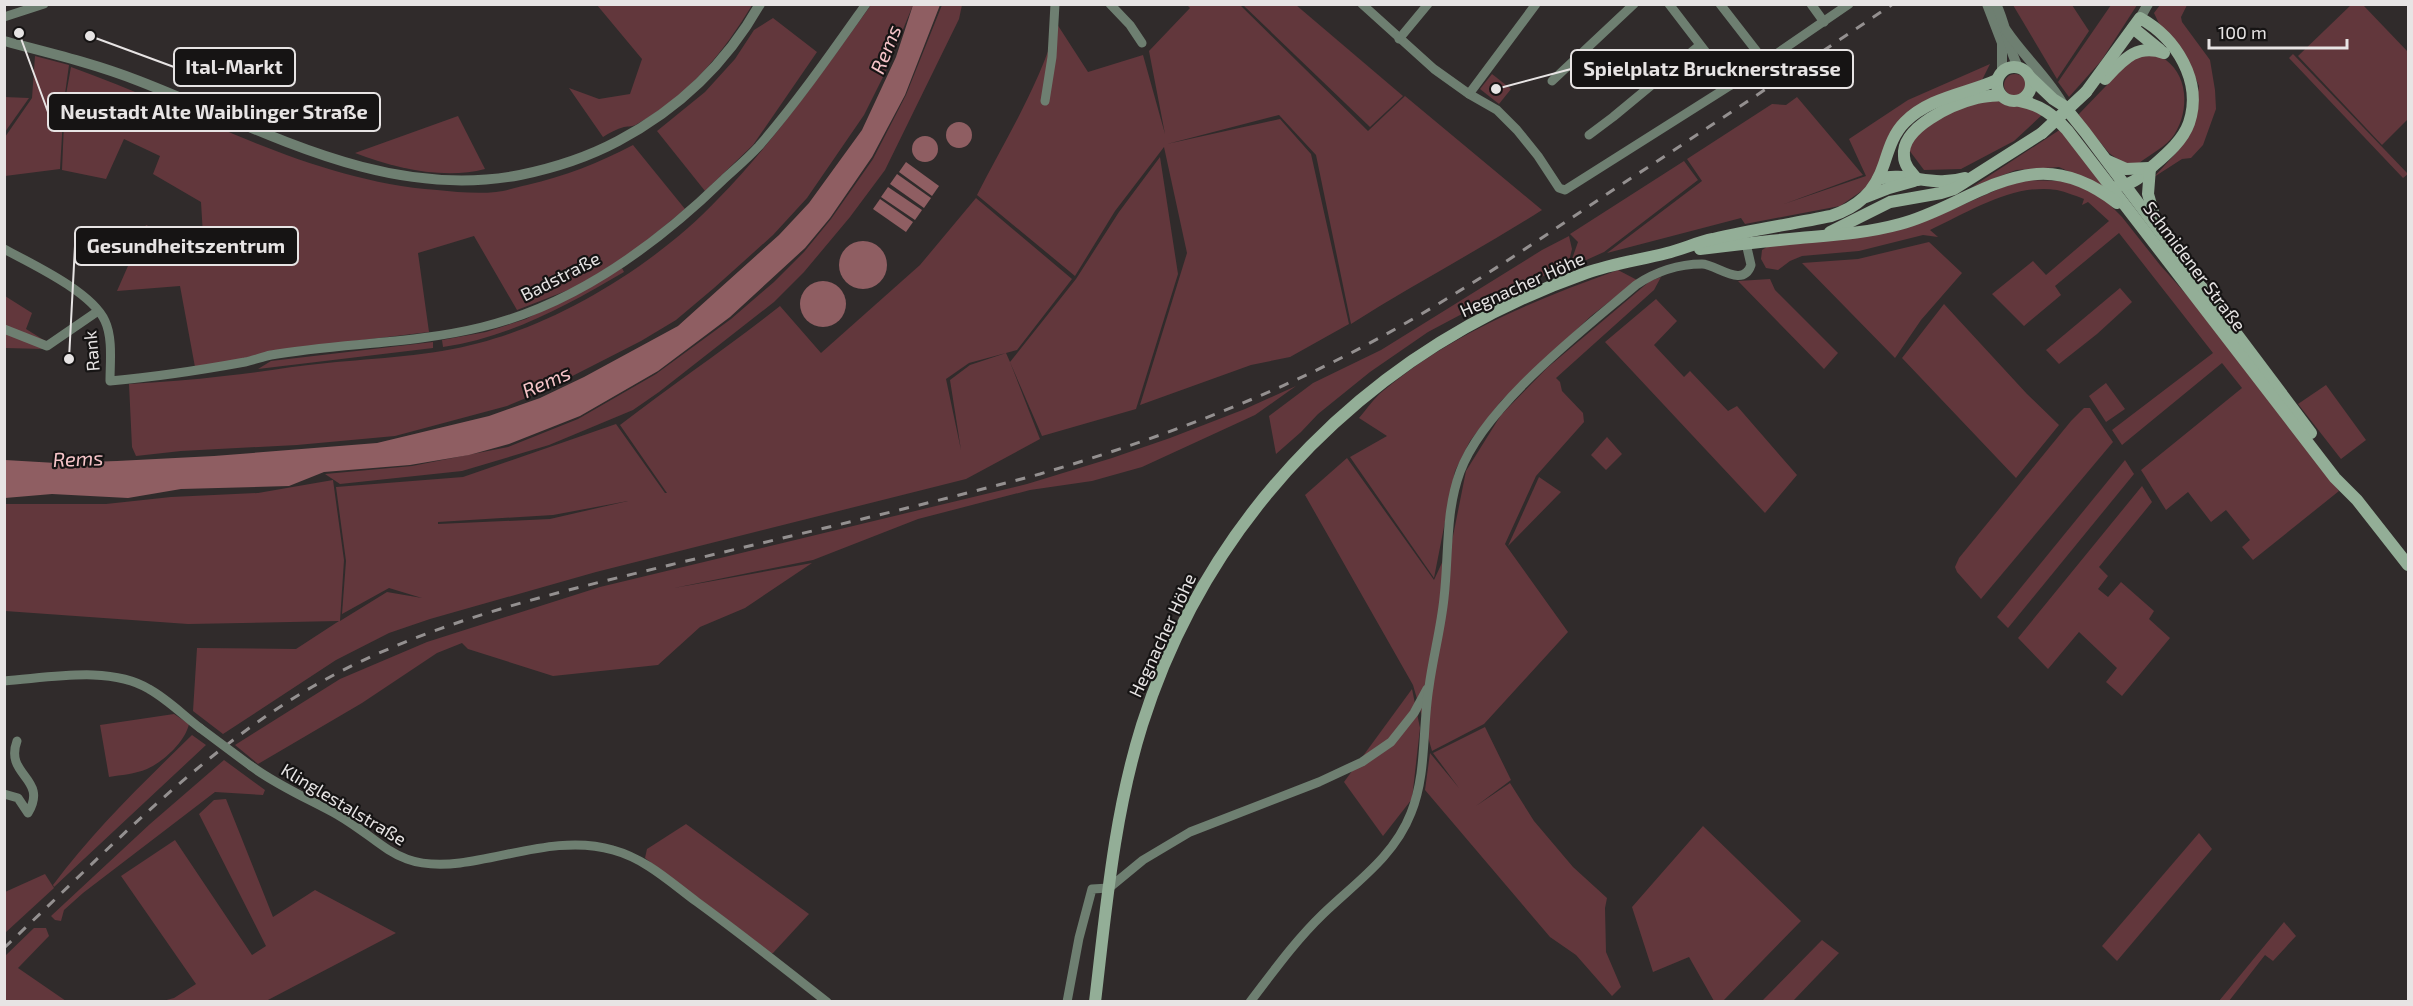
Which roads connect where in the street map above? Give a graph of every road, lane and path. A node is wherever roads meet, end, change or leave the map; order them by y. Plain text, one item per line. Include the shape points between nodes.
1 (44, 4) edge
2 (760, 4) edge
3 (866, 4) edge
4 (1055, 4) edge
5 (1110, 4) edge
6 (1362, 4) edge
7 (1428, 4) edge
8 (1536, 4) edge
9 (1634, 4) edge
10 (1669, 4) edge
11 (1720, 4) edge
12 (1811, 4) edge
13 (1850, 4) edge
14 (1987, 4) edge
15 (1996, 4) edge
16 (2148, 4) edge
17 (4, 17) edge
18 (1824, 22) junction
19 (2137, 23) junction
20 (2006, 30) junction
21 (1399, 39) junction
22 (4, 41) edge
23 (1142, 43) dead end
24 (1700, 45) junction
25 (2164, 53) junction
26 (1765, 62) junction
27 (2018, 67) junction
28 (2000, 75) junction
29 (2030, 77) junction
30 (1552, 81) dead end
31 (1731, 85) junction
32 (2192, 88) junction
33 (2087, 90) junction
34 (1469, 94) junction
35 (2000, 95) junction
36 (1045, 101) dead end
37 (2020, 101) junction
38 (2064, 106) junction
39 (1589, 135) dead end
40 (2107, 160) junction
41 (2150, 168) junction
42 (1976, 175) junction
43 (1878, 180) junction
44 (1918, 180) junction
45 (2109, 184) junction
46 (2125, 185) junction
47 (1866, 197) junction
48 (2133, 215) junction
49 (2159, 231) junction
50 (1821, 236) junction
51 (1744, 238) junction
52 (4, 249) edge
53 (98, 311) junction
54 (4, 329) edge
55 (2256, 368) junction
56 (125, 380) joint
57 (2409, 565) edge
58 (4, 681) edge
59 (1429, 687) junction
60 (17, 741) dead end
61 (4, 794) edge
62 (1109, 888) junction
63 (827, 1002) edge
64 (1067, 1002) edge
65 (1095, 1002) edge
66 (1250, 1002) edge

1 - 17 street
2 - 22 street via 734,46 700,83 650,124 597,152 541,171 481,181 391,175 357,168 138,80
3 - 56 street, Badstraße via 758,147 671,228 573,292 536,310 425,339 271,355
4 - 36 street
5 - 23 street
6 - 21 street
7 - 21 street
8 - 34 street
9 - 30 street
10 - 24 street
11 - 26 street
12 - 18 street
13 - 18 street
14 - 28 street via 2002,43
15 - 20 street, Schmidener Straße
16 - 19 street
18 - 26 street
19 - 25 main road
19 - 32 main road via 2158,32 2181,57
19 - 33 main road
20 - 27 street, Schmidener Straße
20 - 38 street, Schmidener Straße
21 - 34 street
24 - 31 street
24 - 39 street
25 - 32 main road via 2178,64
25 - 33 main road via 2137,50
26 - 31 street
27 - 28 main road
27 - 29 main road
28 - 35 main road
28 - 43 main road, Hegnacher Höhe via 1915,112 1896,133
29 - 37 main road via 2029,94
29 - 38 main road, Schmidener Straße
31 - 34 street via 1565,190 1559,188 1510,123 1497,110
32 - 41 main road via 2189,123 2169,152
33 - 42 main road, Hegnacher Höhe, bridge via 2042,133
35 - 37 main road via 2009,101
35 - 44 main road via 1958,104 1923,123 1912,134 1904,145 1904,159
37 - 45 main road, Schmidener Straße via 2036,104 2053,115
38 - 40 main road, Schmidener Straße
40 - 41 main road via 2126,169
40 - 46 main road, Schmidener Straße
41 - 46 main road
41 - 49 main road, Schmidener Straße via 2148,194
42 - 44 main road, Hegnacher Höhe via 1937,183
42 - 50 main road, Hegnacher Höhe via 1941,194 1890,202
43 - 44 main road, Hegnacher Höhe via 1892,176
43 - 47 main road, Hegnacher Höhe
44 - 47 main road, Hegnacher Höhe
45 - 46 main road
45 - 48 main road, Schmidener Straße
46 - 49 main road, Schmidener Straße
47 - 51 main road, Hegnacher Höhe via 1848,211
48 - 50 main road, Hegnacher Höhe via 2088,184 2038,174 1999,183 1902,224
48 - 55 main road, Schmidener Straße
49 - 55 main road, Schmidener Straße
50 - 51 main road, Hegnacher Höhe
51 - 59 street via 1751,265 1747,273 1729,274 1703,264 1653,274 1523,386 1474,442 1450,510 1444,597
51 - 62 main road, Hegnacher Höhe via 1590,272 1471,324 1410,360 1354,404 1295,460 1245,521 1210,573 1161,672 1128,775
52 - 53 street, Rank via 79,292
53 - 54 street via 47,346
53 - 56 street, Rank via 109,338 110,381
55 - 57 main road, Schmidener Straße via 2335,478
58 - 63 street, Klinglestalstraße, bridge via 95,675 124,678 150,689 275,782 340,816 391,853 410,861 460,863 570,846 610,849 635,857
59 - 62 street via 1403,728 1377,753 1320,782 1190,832 1143,860
59 - 66 street via 1419,789 1399,836 1386,856 1293,946
60 - 61 street via 14,759 34,788 35,801 28,813 18,798
62 - 64 street via 1092,889
62 - 65 main road, Hegnacher Höhe

